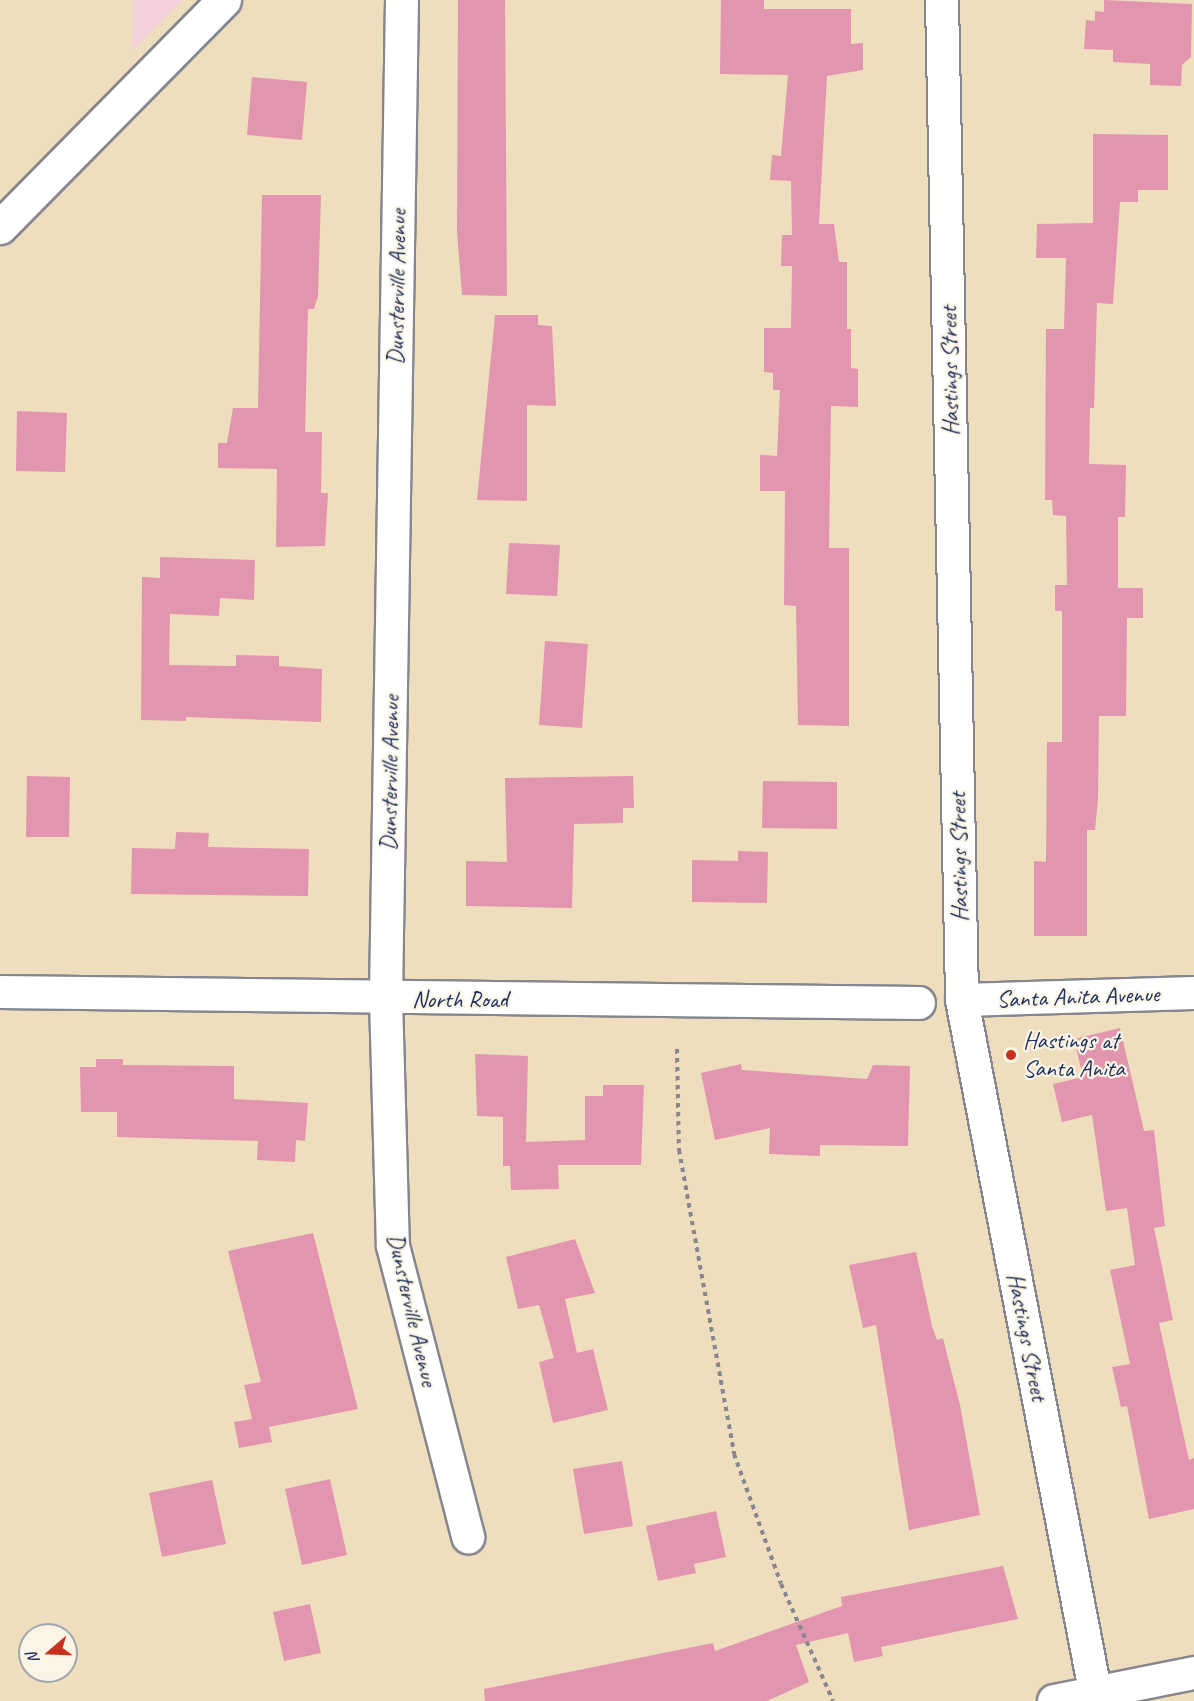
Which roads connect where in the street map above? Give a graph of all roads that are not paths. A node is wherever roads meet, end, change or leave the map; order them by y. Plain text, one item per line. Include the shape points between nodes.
1 (224, 0) edge
2 (402, 0) edge
3 (942, 0) edge
4 (0, 227) edge
5 (0, 992) edge
6 (1194, 993) edge
7 (386, 999) junction
8 (962, 1000) junction
9 (919, 1003) dead end
10 (468, 1536) dead end
11 (1194, 1673) edge
12 (1096, 1698) edge
13 (1054, 1701) edge

1 - 4 main road
2 - 7 street, Dunsterville Avenue
3 - 8 street, Hastings Street
5 - 7 street, North Road
6 - 8 street, Santa Anita Avenue
7 - 9 street, North Road
7 - 10 street, Dunsterville Avenue via 393,1246
8 - 12 street, Hastings Street
11 - 12 street
12 - 13 street

